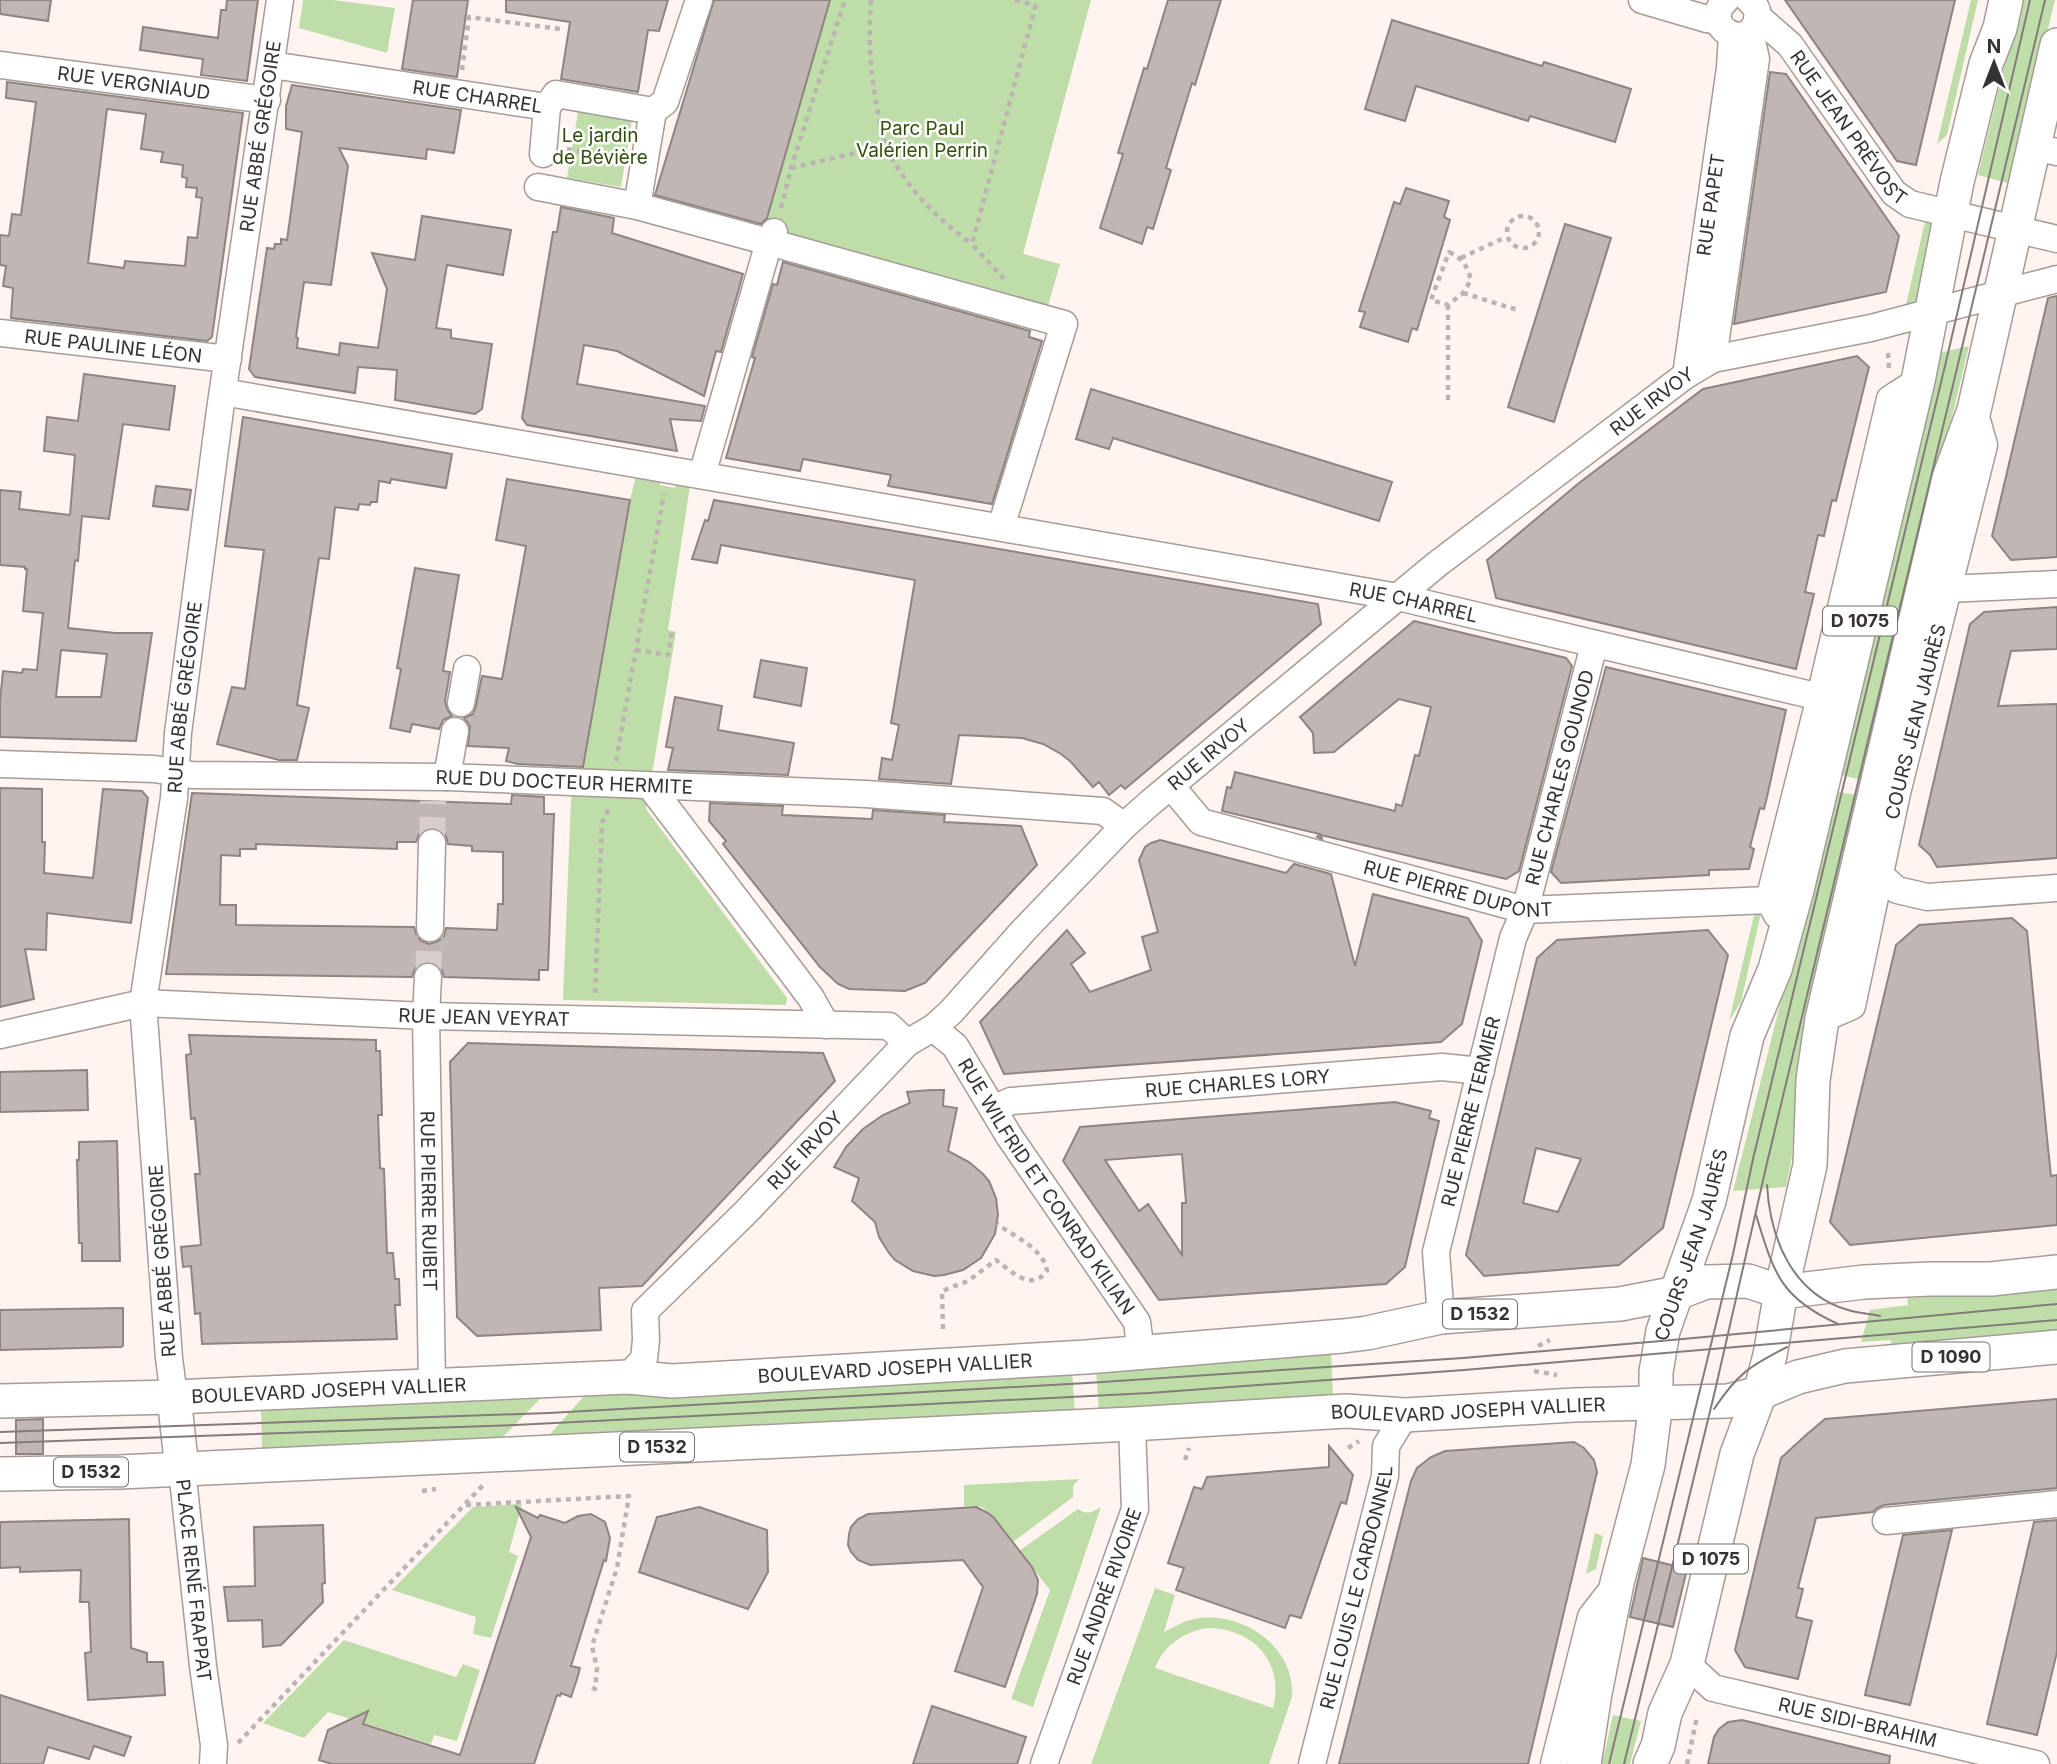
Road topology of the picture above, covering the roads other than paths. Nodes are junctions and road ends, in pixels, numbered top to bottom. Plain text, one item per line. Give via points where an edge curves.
1 (281, 0) edge
2 (699, 0) edge
3 (1642, 0) edge
4 (2006, 0) edge
5 (1743, 14) edge
6 (2055, 61) edge
7 (0, 65) edge
8 (272, 65) junction
9 (267, 100) junction
10 (547, 107) junction
11 (653, 111) junction
12 (553, 150) road end
13 (2045, 150) edge
14 (549, 189) dead end
15 (638, 205) junction
16 (1952, 213) junction
17 (2014, 230) junction
18 (771, 237) junction
19 (2057, 239) edge
20 (2057, 279) edge
21 (1999, 293) junction
22 (1932, 312) junction
23 (0, 332) edge
24 (228, 359) junction
25 (1713, 359) junction
26 (1686, 375) junction
27 (1917, 381) junction
28 (223, 392) junction
29 (1974, 410) junction
30 (702, 475) junction
31 (1001, 527) junction
32 (2057, 584) edge
33 (1948, 589) junction
34 (1398, 597) junction
35 (1594, 645) junction
36 (467, 669) dead end
37 (1820, 697) junction
38 (460, 703) dead end
39 (455, 731) dead end
40 (0, 764) edge
41 (176, 771) junction
42 (438, 785) junction
43 (650, 786) junction
44 (1171, 786) junction
45 (1124, 826) junction
46 (432, 844) tunnel mouth
47 (1880, 875) junction
48 (2057, 888) edge
49 (1769, 900) junction
50 (1525, 910) junction
51 (430, 928) tunnel mouth
52 (1786, 930) junction
53 (429, 977) tunnel mouth
54 (142, 1003) junction
55 (426, 1016) junction
56 (1822, 1019) junction
57 (826, 1025) junction
58 (933, 1028) junction
59 (0, 1035) edge
60 (907, 1043) junction
61 (1482, 1072) junction
62 (993, 1109) junction
63 (2057, 1272) edge
64 (1781, 1292) junction
65 (1678, 1293) junction
66 (1441, 1317) junction
67 (2057, 1347) edge
68 (1140, 1353) junction
69 (628, 1377) junction
70 (432, 1386) junction
71 (1760, 1393) junction
72 (174, 1397) junction
73 (0, 1401) edge
74 (1656, 1402) junction
75 (1405, 1415) junction
76 (1132, 1424) junction
77 (182, 1469) junction
78 (0, 1474) edge
79 (2057, 1504) edge
80 (1885, 1521) dead end
81 (1617, 1583) junction
82 (1686, 1664) junction
83 (1658, 1758) edge
84 (213, 1764) edge
85 (1044, 1764) edge
86 (1312, 1764) edge
87 (1554, 1764) edge
88 (1584, 1764) edge
89 (2036, 1764) edge

1 - 8 street, RUE ABBÉ GRÉGOIRE
2 - 11 street via 665,102
3 - 5 street via 1707,19
4 - 16 main road, COURS JEAN JAURÈS / D 1075 via 1986,64
5 - 16 street, RUE JEAN PRÉVOST via 1790,45 1894,193 1910,204
5 - 25 street, RUE PAPET via 1756,59
5 - 26 street, RUE PAPET via 1730,68
6 - 13 main road, COURS JEAN JAURÈS / D 1075
7 - 9 street, RUE VERGNIAUD
8 - 9 street, RUE ABBÉ GRÉGOIRE
8 - 10 street, RUE CHARREL
9 - 24 street, RUE ABBÉ GRÉGOIRE
10 - 11 street, RUE CHARREL via 556,94
10 - 12 street
11 - 15 street
13 - 17 main road, COURS JEAN JAURÈS / D 1075
14 - 15 street
15 - 18 street
16 - 17 street
16 - 22 main road, COURS JEAN JAURÈS / D 1075
17 - 19 street
17 - 21 main road, COURS JEAN JAURÈS / D 1075
18 - 30 street
18 - 31 street via 1065,324
20 - 21 street
21 - 22 street
21 - 29 main road, COURS JEAN JAURÈS / D 1075
22 - 25 street, RUE IRVOY
22 - 27 main road, COURS JEAN JAURÈS / D 1075
23 - 24 street, RUE PAULINE LÉON
24 - 28 street, RUE ABBÉ GRÉGOIRE
25 - 26 street, RUE IRVOY
26 - 34 street, RUE IRVOY
27 - 37 street via 1890,399
27 - 52 main road, COURS JEAN JAURÈS / D 1075
28 - 30 street, RUE CHARREL
28 - 41 street, RUE ABBÉ GRÉGOIRE
29 - 33 street, COURS JEAN JAURÈS via 1984,446
29 - 56 main road, COURS JEAN JAURÈS / D 1075 via 1946,492
30 - 31 street, RUE CHARREL
31 - 34 street, RUE CHARREL
32 - 33 street
33 - 47 street, COURS JEAN JAURÈS
34 - 35 street, RUE CHARREL
34 - 44 street, RUE IRVOY
35 - 37 street, RUE CHARREL
35 - 50 street, RUE CHARLES GOUNOD
36 - 38 street
37 - 49 street
39 - 42 street
40 - 41 street, RUE DU DOCTEUR HERMITE
41 - 42 street, RUE DU DOCTEUR HERMITE
41 - 54 street, RUE ABBÉ GRÉGOIRE
42 - 43 street, RUE DU DOCTEUR HERMITE via 612,794
43 - 45 street, RUE DU DOCTEUR HERMITE via 866,794 1103,811
43 - 57 street via 811,998
44 - 45 street, RUE IRVOY
44 - 50 street, RUE PIERRE DUPONT via 1201,822
45 - 58 street, RUE IRVOY
46 - 51 street
47 - 48 street via 1897,890 1927,897
47 - 56 street, COURS JEAN JAURÈS via 1852,1006
49 - 50 street, RUE PIERRE DUPONT
49 - 52 street
50 - 61 street, RUE PIERRE TERMIER via 1513,938
52 - 65 main road, COURS JEAN JAURÈS / D 1075 via 1747,1036 1709,1201
53 - 55 street, RUE PIERRE RUIBET
54 - 55 street, RUE JEAN VEYRAT
54 - 59 street, RUE JEAN VEYRAT
54 - 72 street, RUE ABBÉ GRÉGOIRE
55 - 57 street, RUE JEAN VEYRAT
55 - 70 street, RUE PIERRE RUIBET
56 - 64 main road, COURS JEAN JAURÈS / D 1075 via 1813,1080 1810,1165
57 - 60 street, RUE JEAN VEYRAT via 889,1026
58 - 60 street, RUE IRVOY
58 - 62 street, RUE WILFRID ET CONRAD KILIAN via 955,1046
60 - 69 street, RUE IRVOY via 645,1311 644,1359
61 - 62 street, RUE CHARLES LORY via 1442,1067 1011,1101
61 - 66 street, RUE PIERRE TERMIER via 1436,1252
62 - 68 street, RUE WILFRID ET CONRAD KILIAN via 1137,1322
63 - 64 main road via 1991,1279 1864,1282
64 - 65 main road, BOULEVARD JOSEPH VALLIER via 1748,1281 1706,1282
64 - 71 main road, COURS JEAN JAURÈS / D 1075
65 - 66 main road, BOULEVARD JOSEPH VALLIER / D 1532 via 1620,1304
65 - 74 main road, COURS JEAN JAURÈS / D 1075 via 1663,1331
66 - 68 main road, BOULEVARD JOSEPH VALLIER / D 1532 via 1355,1335
67 - 71 main road, D 1090 via 1845,1366 1798,1377
68 - 69 main road, BOULEVARD JOSEPH VALLIER / D 1532 via 672,1381
69 - 70 main road, BOULEVARD JOSEPH VALLIER / D 1532
70 - 72 main road, BOULEVARD JOSEPH VALLIER / D 1532
71 - 74 main road, BOULEVARD JOSEPH VALLIER via 1728,1401
71 - 82 main road, D 1075 via 1737,1454
72 - 73 main road, BOULEVARD JOSEPH VALLIER / D 1532
72 - 77 main road, PLACE RENÉ FRAPPAT
74 - 75 main road, BOULEVARD JOSEPH VALLIER / D 1532
74 - 81 main road, D 1075 via 1648,1465
75 - 76 main road, BOULEVARD JOSEPH VALLIER / D 1532 via 1346,1411
75 - 86 street, RUE LOUIS LE CARDONNEL via 1386,1446 1385,1476
76 - 77 main road, BOULEVARD JOSEPH VALLIER / D 1532
76 - 85 street, RUE ANDRÉ RIVOIRE via 1135,1509
77 - 78 main road, BOULEVARD JOSEPH VALLIER / D 1532
77 - 84 street, PLACE RENÉ FRAPPAT
79 - 80 street
81 - 87 street via 1591,1617
81 - 88 main road, D 1075
82 - 83 main road, D 1075 via 1665,1713
82 - 89 street, RUE SIDI-BRAHIM via 1713,1688

